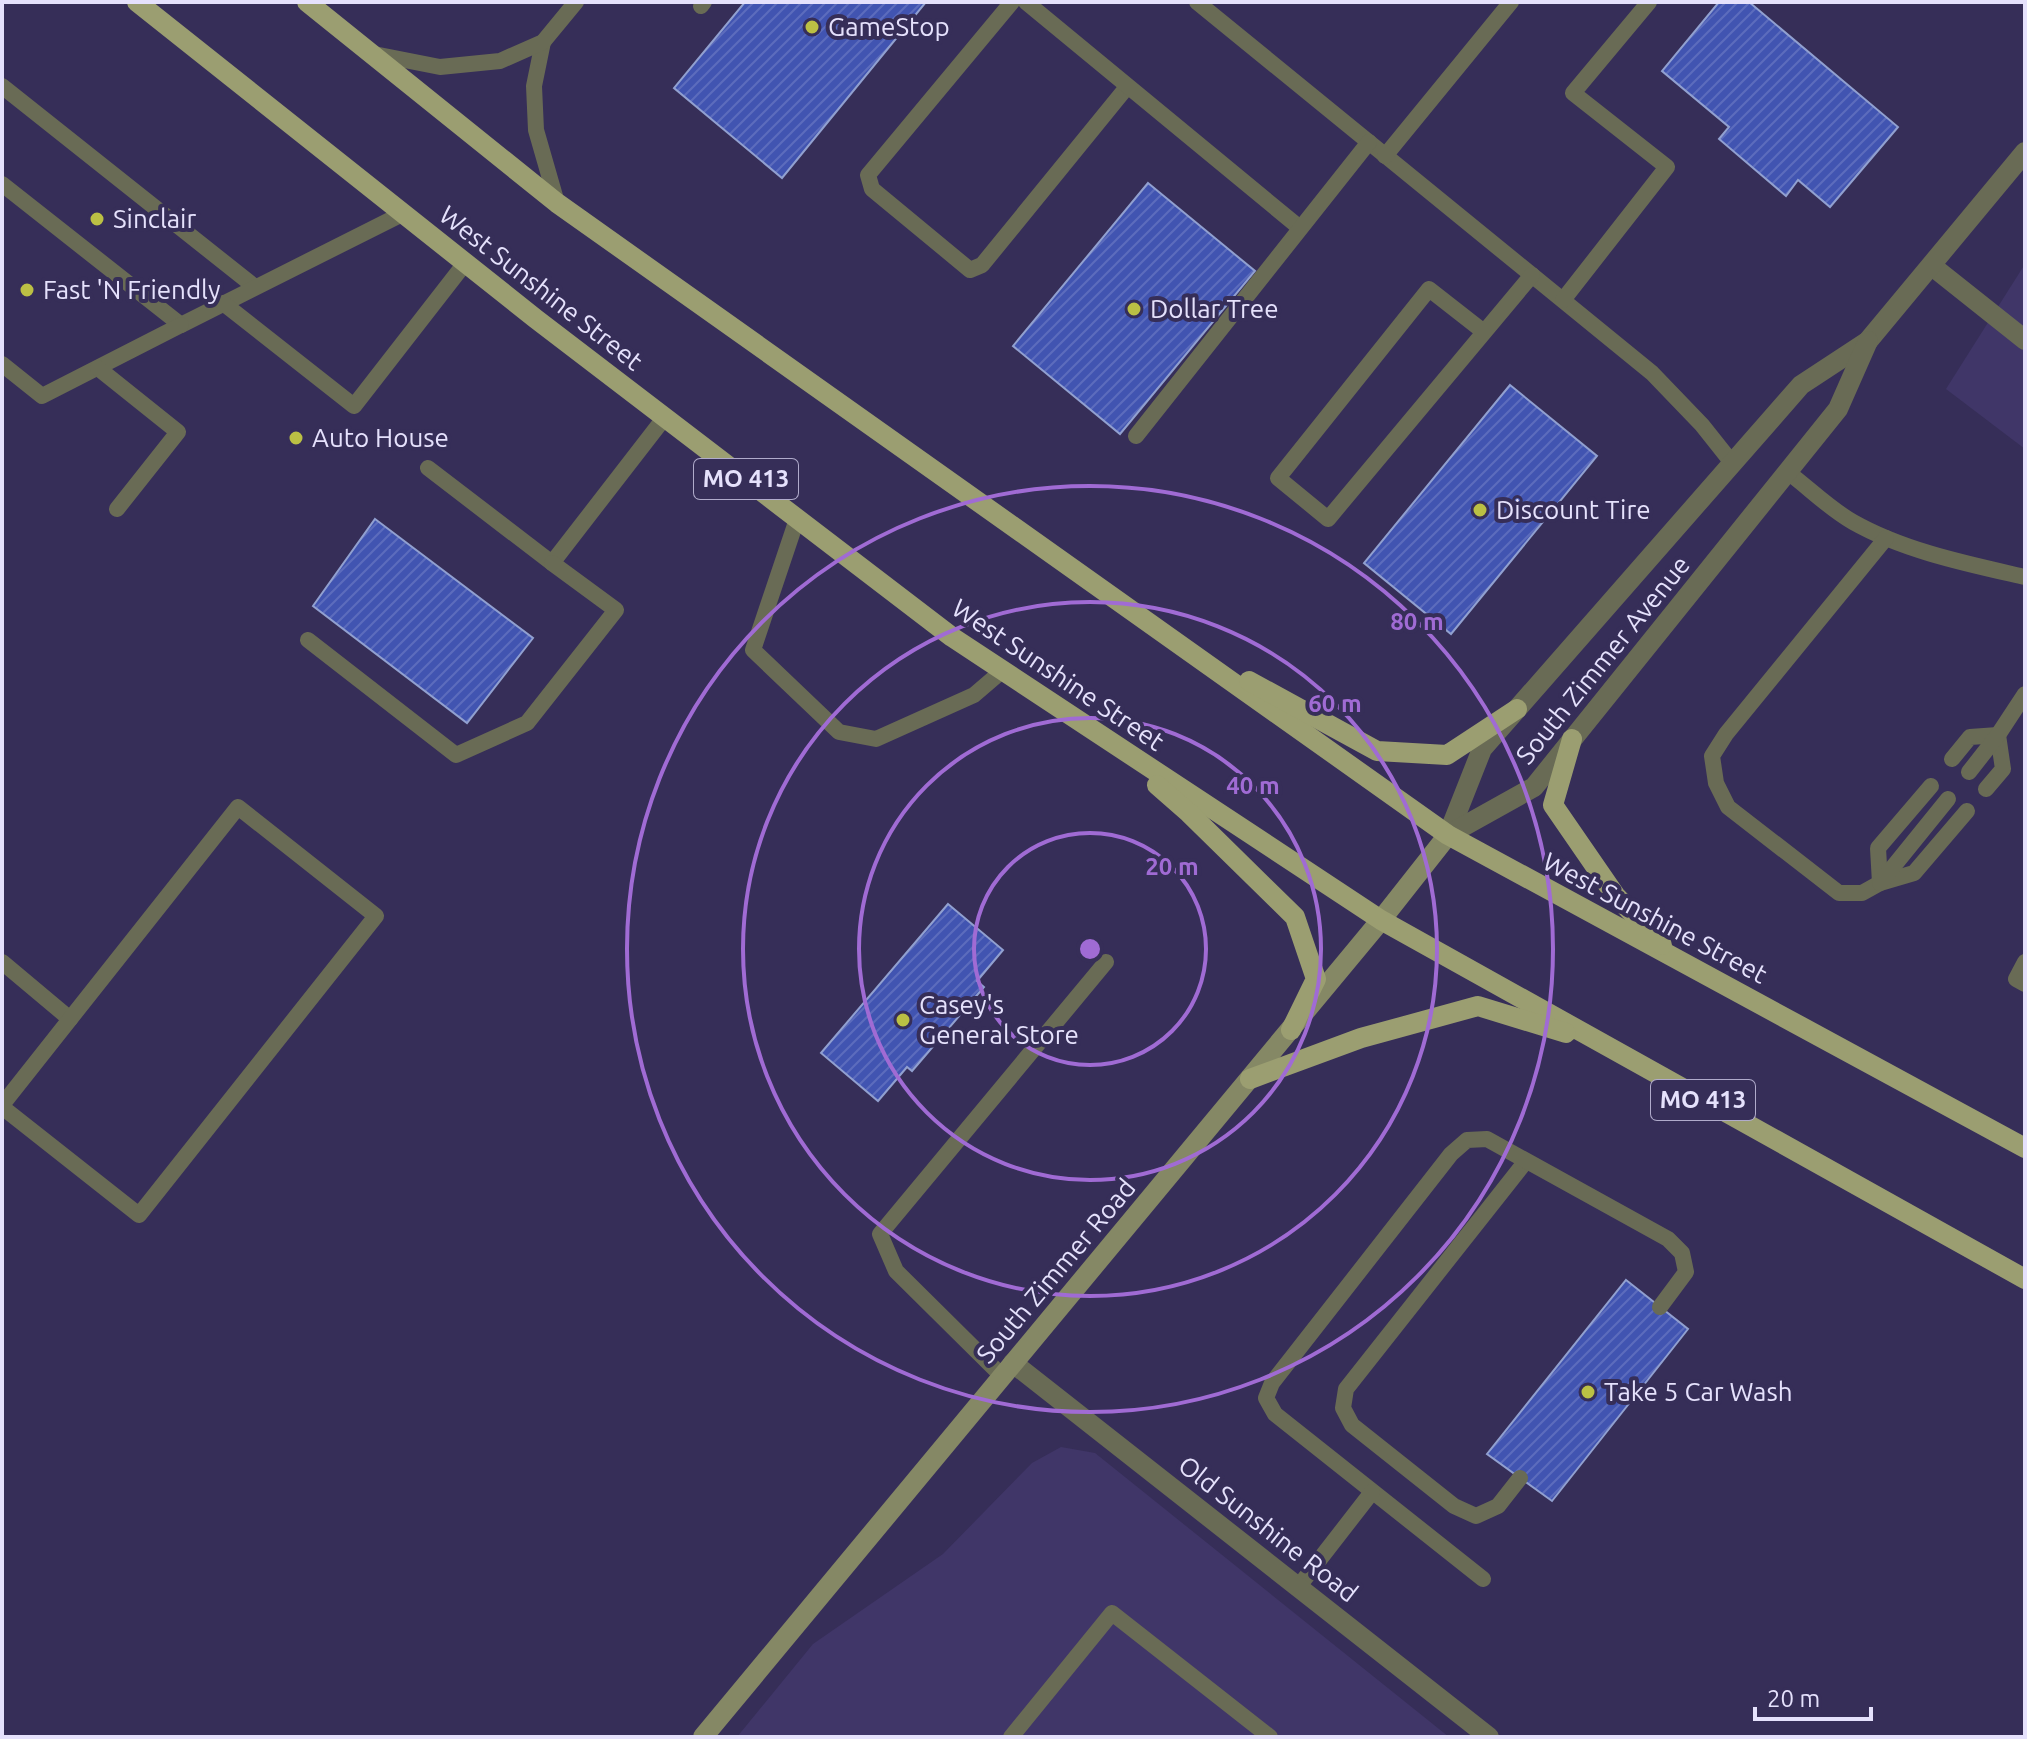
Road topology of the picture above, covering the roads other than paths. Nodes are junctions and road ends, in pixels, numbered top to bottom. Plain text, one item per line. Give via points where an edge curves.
1 (137, 2) edge
2 (307, 2) edge
3 (576, 2) edge
4 (1012, 2) edge
5 (1026, 2) edge
6 (1197, 2) edge
7 (1511, 2) edge
8 (1649, 2) edge
9 (543, 42) junction
10 (369, 53) junction
11 (2, 86) edge
12 (1127, 87) junction
13 (1369, 142) junction
14 (2025, 152) edge
15 (1385, 156) junction
16 (2, 184) edge
17 (557, 203) junction
18 (404, 213) junction
19 (1300, 228) junction
20 (466, 262) junction
21 (1932, 266) junction
22 (1532, 275) junction
23 (255, 287) junction
24 (1563, 300) junction
25 (223, 303) junction
26 (181, 325) junction
27 (1484, 332) junction
28 (2025, 340) edge
29 (1868, 341) junction
30 (2, 364) edge
31 (98, 368) junction
32 (665, 417) junction
33 (1136, 436) dead end
34 (1733, 464) junction
35 (428, 468) dead end
36 (1789, 473) junction
37 (117, 509) dead end
38 (797, 519) junction
39 (1886, 538) junction
40 (552, 563) junction
41 (2025, 577) edge
42 (1166, 636) junction
43 (308, 640) dead end
44 (1002, 671) junction
45 (2025, 694) edge
46 (1517, 709) junction
47 (1093, 730) junction
48 (1998, 735) junction
49 (1572, 739) junction
50 (1952, 759) dead end
51 (1969, 772) dead end
52 (1931, 786) dead end
53 (1986, 789) dead end
54 (1948, 799) dead end
55 (1967, 811) dead end
56 (1448, 835) junction
57 (1880, 883) junction
58 (1381, 920) junction
59 (1676, 959) junction
60 (2, 962) edge
61 (1106, 962) dead end
62 (2025, 962) edge
63 (2025, 984) edge
64 (70, 1019) junction
65 (1291, 1030) junction
66 (1605, 1045) junction
67 (1250, 1079) junction
68 (2, 1106) edge
69 (2025, 1148) edge
70 (1526, 1161) junction
71 (2025, 1279) edge
72 (1660, 1307) dead end
73 (1008, 1370) junction
74 (1520, 1478) dead end
75 (1372, 1492) junction
76 (1483, 1579) dead end
77 (1299, 1586) junction
78 (1486, 1736) edge
79 (703, 1737) edge
80 (1011, 1737) edge
81 (1270, 1737) edge

1 - 18 main road, West Sunshine Street / MO 413
2 - 10 main road, West Sunshine Street
3 - 9 lane
4 - 12 lane via 868,175 872,189 970,270 982,265
5 - 12 lane
6 - 13 lane
7 - 15 lane
8 - 24 lane via 1573,93 1667,167
9 - 10 lane via 500,61 440,67
9 - 17 lane via 534,86 536,130
10 - 17 main road, West Sunshine Street
11 - 23 lane
12 - 19 lane
13 - 15 lane
13 - 19 lane
14 - 21 street, South Zimmer Avenue
15 - 22 lane
16 - 26 lane
17 - 42 main road, West Sunshine Street
18 - 20 main road, West Sunshine Street / MO 413
18 - 23 lane
19 - 33 lane
20 - 25 lane via 354,406
20 - 32 main road, West Sunshine Street / MO 413
21 - 28 street
21 - 29 street, South Zimmer Avenue
22 - 24 lane
22 - 27 lane
23 - 25 lane
24 - 34 lane via 1652,373
25 - 26 lane
26 - 31 lane
27 - 27 lane via 1328,519 1278,478 1429,289
29 - 34 street, South Zimmer Avenue via 1801,385
29 - 36 street, South Zimmer Avenue via 1838,409
30 - 31 lane via 42,396
31 - 37 lane via 178,432
32 - 38 main road, West Sunshine Street / MO 413
32 - 40 lane
34 - 46 street, South Zimmer Avenue
35 - 40 lane
36 - 39 lane via 1850,520
36 - 49 street, South Zimmer Avenue
38 - 44 main road, West Sunshine Street / MO 413
38 - 44 lane via 753,650 839,732 876,739 974,695
39 - 41 lane
39 - 57 lane via 1712,756 1716,783 1728,807 1839,893 1862,893
40 - 43 lane via 616,610 527,723 456,755
42 - 46 main road via 1377,751 1447,755
42 - 56 main road, West Sunshine Street
44 - 47 main road, West Sunshine Street / MO 413
45 - 48 lane
46 - 56 street, South Zimmer Avenue via 1482,749
47 - 58 main road, West Sunshine Street / MO 413
47 - 65 main road via 1189,813 1295,917 1316,979
48 - 50 lane via 1970,737
48 - 51 lane
48 - 53 lane via 2003,769
49 - 56 street, South Zimmer Avenue via 1534,787
49 - 59 main road via 1553,805 1615,895
52 - 57 lane via 1878,848
54 - 57 lane
55 - 57 lane via 1914,873
56 - 58 street, South Zimmer Road
56 - 59 main road, West Sunshine Street
58 - 65 street, South Zimmer Road
58 - 66 main road, West Sunshine Street / MO 413
59 - 69 main road, West Sunshine Street
60 - 64 lane
61 - 73 lane via 880,1234 896,1271
62 - 63 lane via 2016,979
64 - 68 lane
64 - 68 lane via 238,807 376,916 139,1215
65 - 67 street, South Zimmer Road
66 - 67 main road via 1478,1006 1361,1038
66 - 71 main road, West Sunshine Street / MO 413
67 - 73 street, South Zimmer Road
70 - 72 lane via 1668,1239 1682,1253 1686,1272
70 - 74 lane via 1346,1389 1343,1408 1352,1425 1454,1506 1476,1516 1498,1506
70 - 75 lane via 1487,1139 1467,1140 1272,1383 1266,1398 1275,1414
73 - 77 street, Old Sunshine Road
73 - 79 street, South Zimmer Road
75 - 76 lane
75 - 77 lane
77 - 78 street, Old Sunshine Road
80 - 81 lane via 1112,1613

